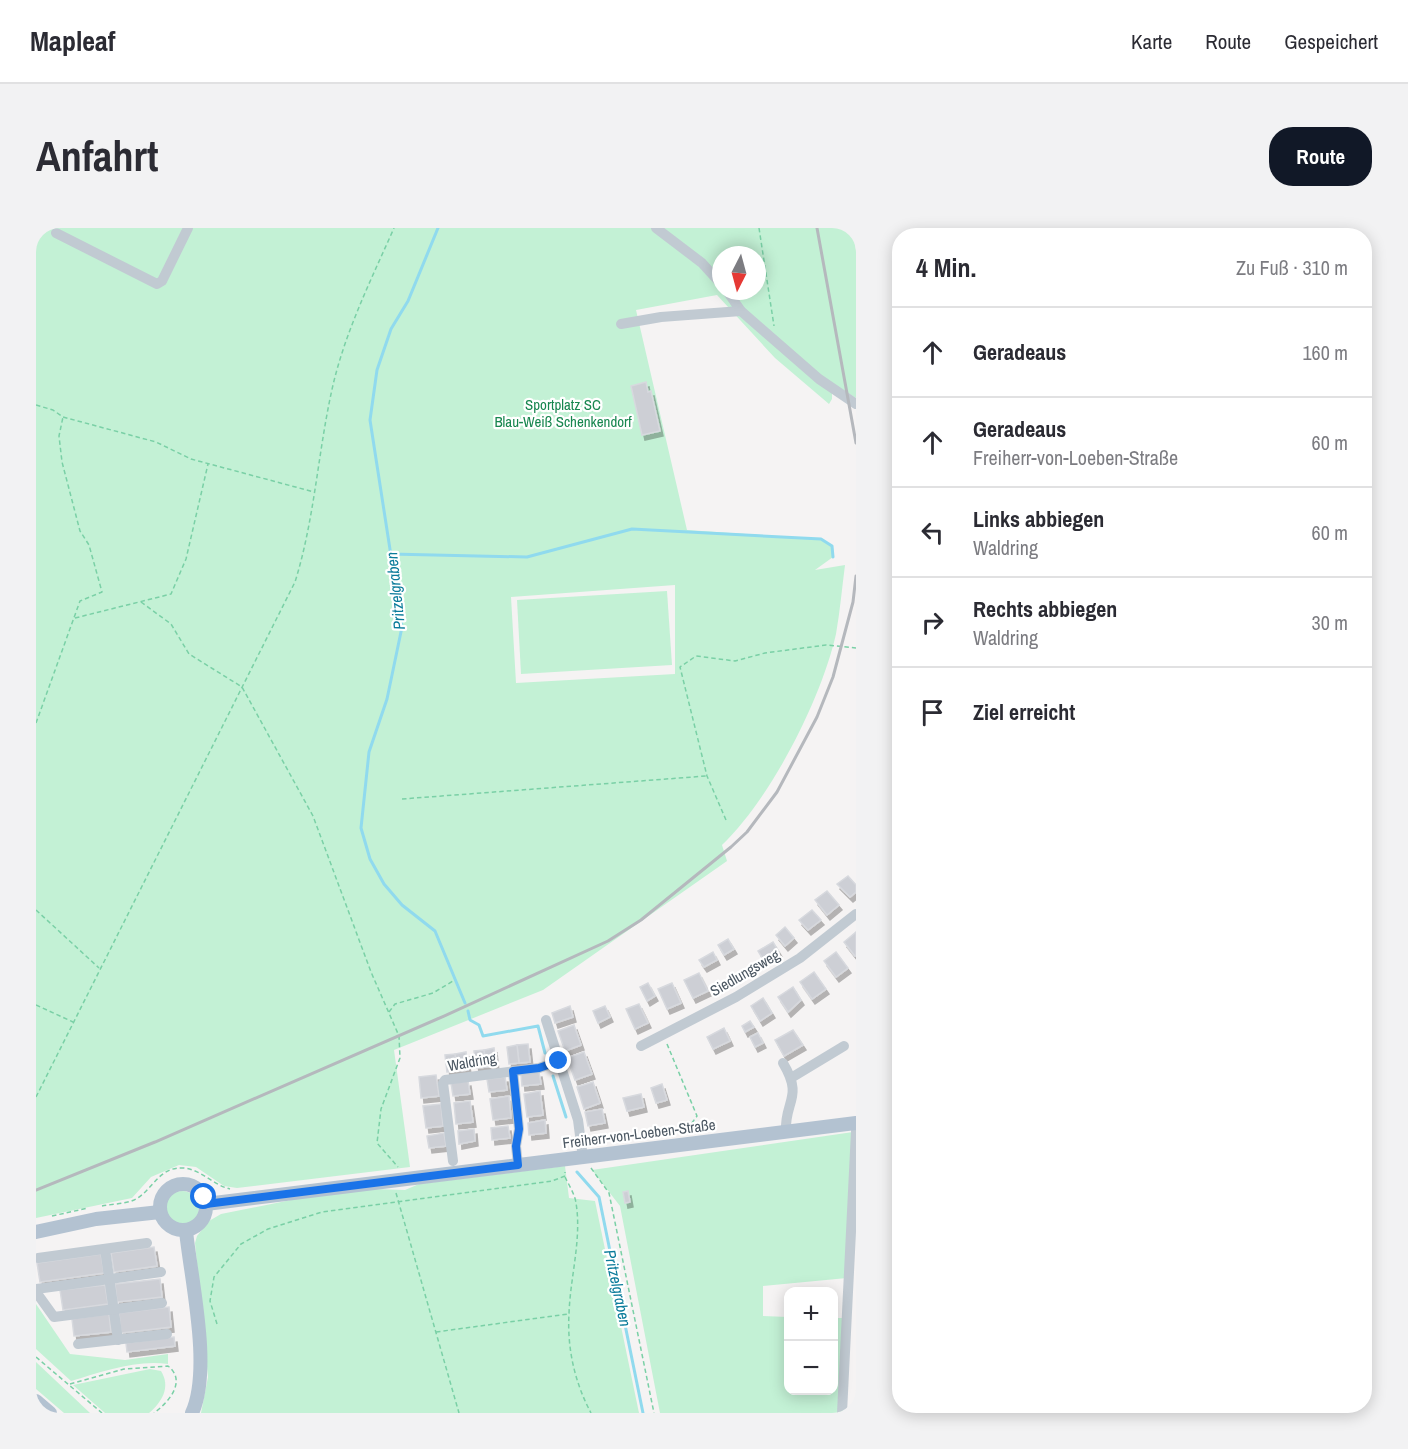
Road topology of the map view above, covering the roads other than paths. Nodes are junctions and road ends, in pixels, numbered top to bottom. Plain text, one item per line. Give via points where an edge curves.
1 (188, 228) edge
2 (656, 228) edge
3 (56, 233) dead end
4 (712, 274) edge
5 (733, 300) edge
6 (741, 311) junction
7 (621, 324) dead end
8 (856, 404) edge
9 (856, 914) edge
10 (546, 1020) dead end
11 (641, 1046) dead end
12 (844, 1046) dead end
13 (559, 1061) junction
14 (783, 1064) dead end
15 (513, 1071) junction
16 (791, 1078) junction
17 (856, 1123) edge
18 (856, 1131) edge
19 (786, 1132) junction
20 (584, 1158) junction
21 (453, 1161) dead end
22 (518, 1165) junction
23 (206, 1204) junction
24 (160, 1212) junction
25 (186, 1231) junction
26 (36, 1232) edge
27 (147, 1243) dead end
28 (105, 1248) junction
29 (38, 1258) dead end
30 (161, 1272) dead end
31 (110, 1279) junction
32 (36, 1290) edge
33 (162, 1304) dead end
34 (114, 1310) junction
35 (167, 1334) dead end
36 (118, 1340) junction
37 (78, 1344) dead end
38 (36, 1401) edge
39 (50, 1413) edge
40 (192, 1413) edge
41 (842, 1413) edge

1 - 3 street via 157,284
2 - 4 street
5 - 6 street
6 - 7 street
6 - 8 street via 819,380
9 - 11 street, Siedlungsweg via 800,958
10 - 13 street
12 - 16 street
13 - 15 street, Waldring
13 - 20 street via 579,1120
14 - 16 street
15 - 21 street, Waldring via 443,1083
15 - 22 street, Waldring
16 - 19 street via 794,1096 785,1121
17 - 19 main road, Freiherr-von-Loeben-Straße
18 - 41 street
19 - 20 main road, Freiherr-von-Loeben-Straße
20 - 22 main road, Freiherr-von-Loeben-Straße
22 - 23 main road, Freiherr-von-Loeben-Straße via 427,1177 398,1175
23 - 24 main road via 194,1186 179,1184 162,1197
23 - 25 main road via 204,1218
24 - 25 main road via 172,1228
24 - 26 main road via 96,1219
25 - 40 main road via 201,1369 199,1394
27 - 28 street
28 - 29 street
28 - 31 street
30 - 31 street
31 - 32 street
31 - 34 street
32 - 34 street via 54,1317
33 - 34 street
34 - 36 street
35 - 36 street
36 - 37 street
38 - 39 main road

